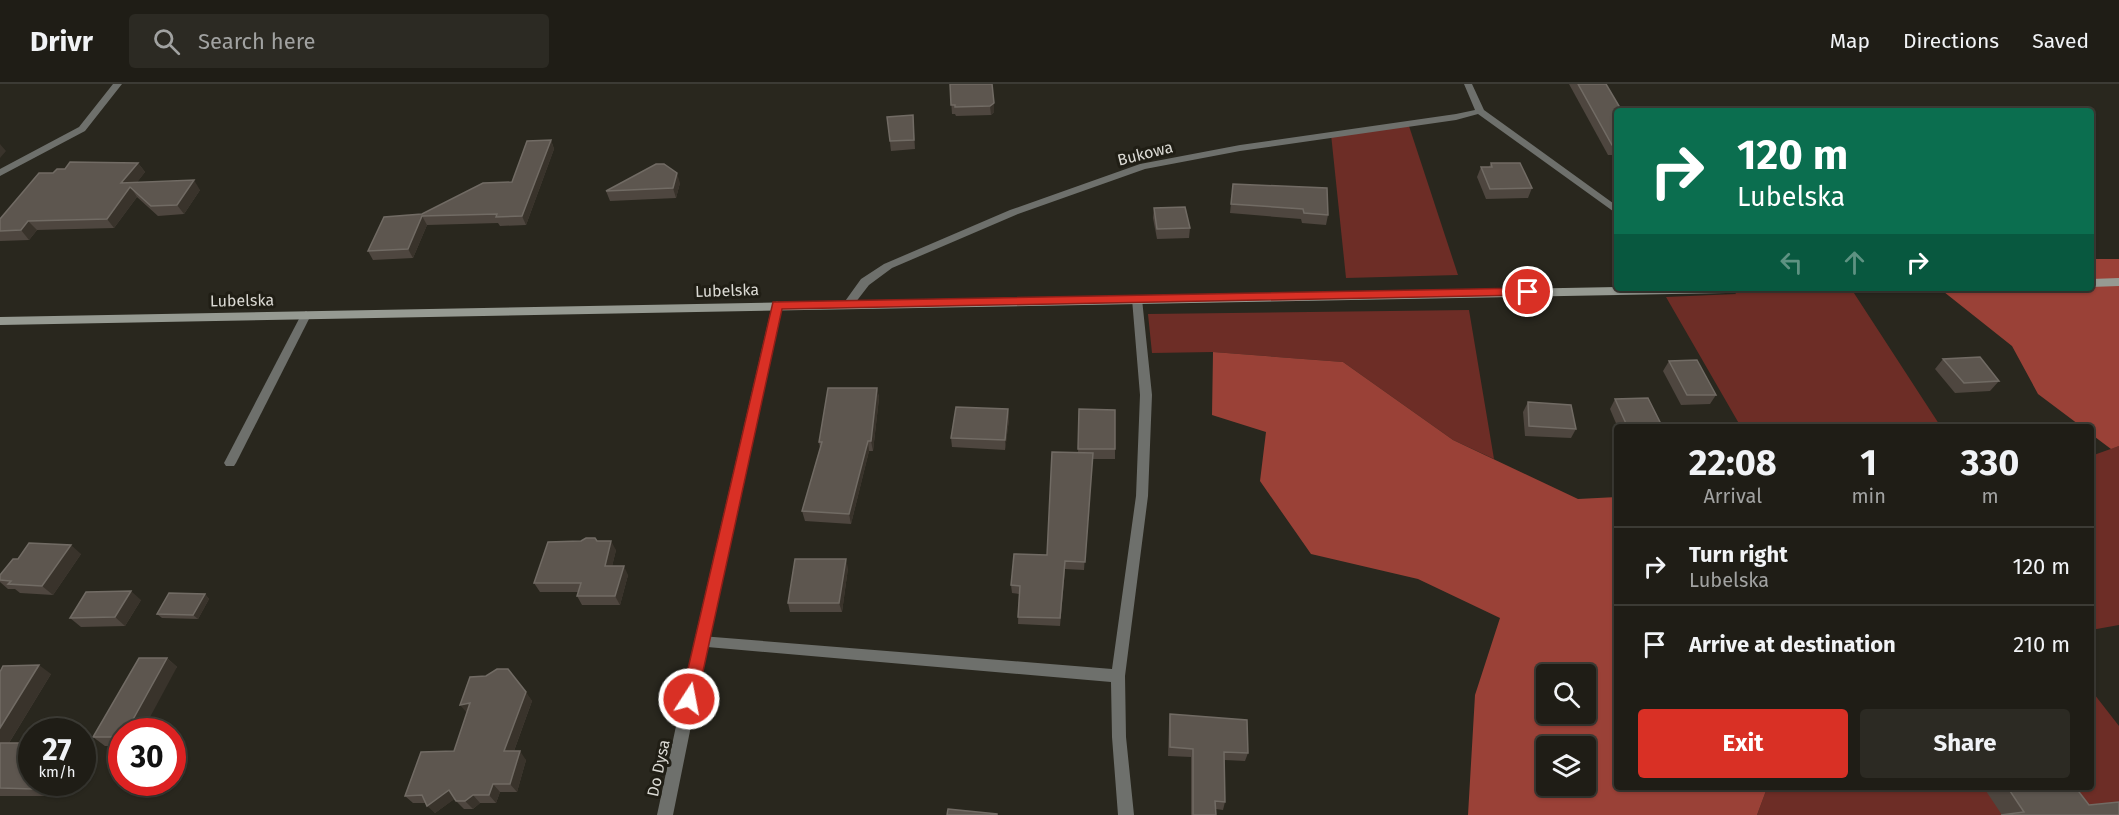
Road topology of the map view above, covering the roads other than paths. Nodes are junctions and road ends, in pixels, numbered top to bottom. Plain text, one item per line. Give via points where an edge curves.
1 (118, 84) edge
2 (1468, 84) edge
3 (1480, 111) junction
4 (0, 173) edge
5 (1614, 209) edge
6 (2119, 282) edge
7 (2094, 283) edge
8 (1614, 291) edge
9 (1137, 299) junction
10 (848, 304) junction
11 (777, 305) junction
12 (306, 315) junction
13 (0, 321) edge
14 (230, 463) dead end
15 (700, 642) junction
16 (1118, 676) junction
17 (664, 815) edge
18 (1126, 815) edge

1 - 4 street via 82,129
2 - 3 street
3 - 5 street
3 - 10 street, Bukowa via 1143,166 1014,212 888,266 865,282
6 - 7 street
8 - 9 street, Lubelska
9 - 10 street, Lubelska
9 - 16 street via 1146,394 1144,476
10 - 11 street, Lubelska
11 - 12 street, Lubelska
11 - 15 street, Do Dysa
12 - 13 street, Lubelska
12 - 14 street
15 - 16 street
15 - 17 street, Do Dysa
16 - 18 street

